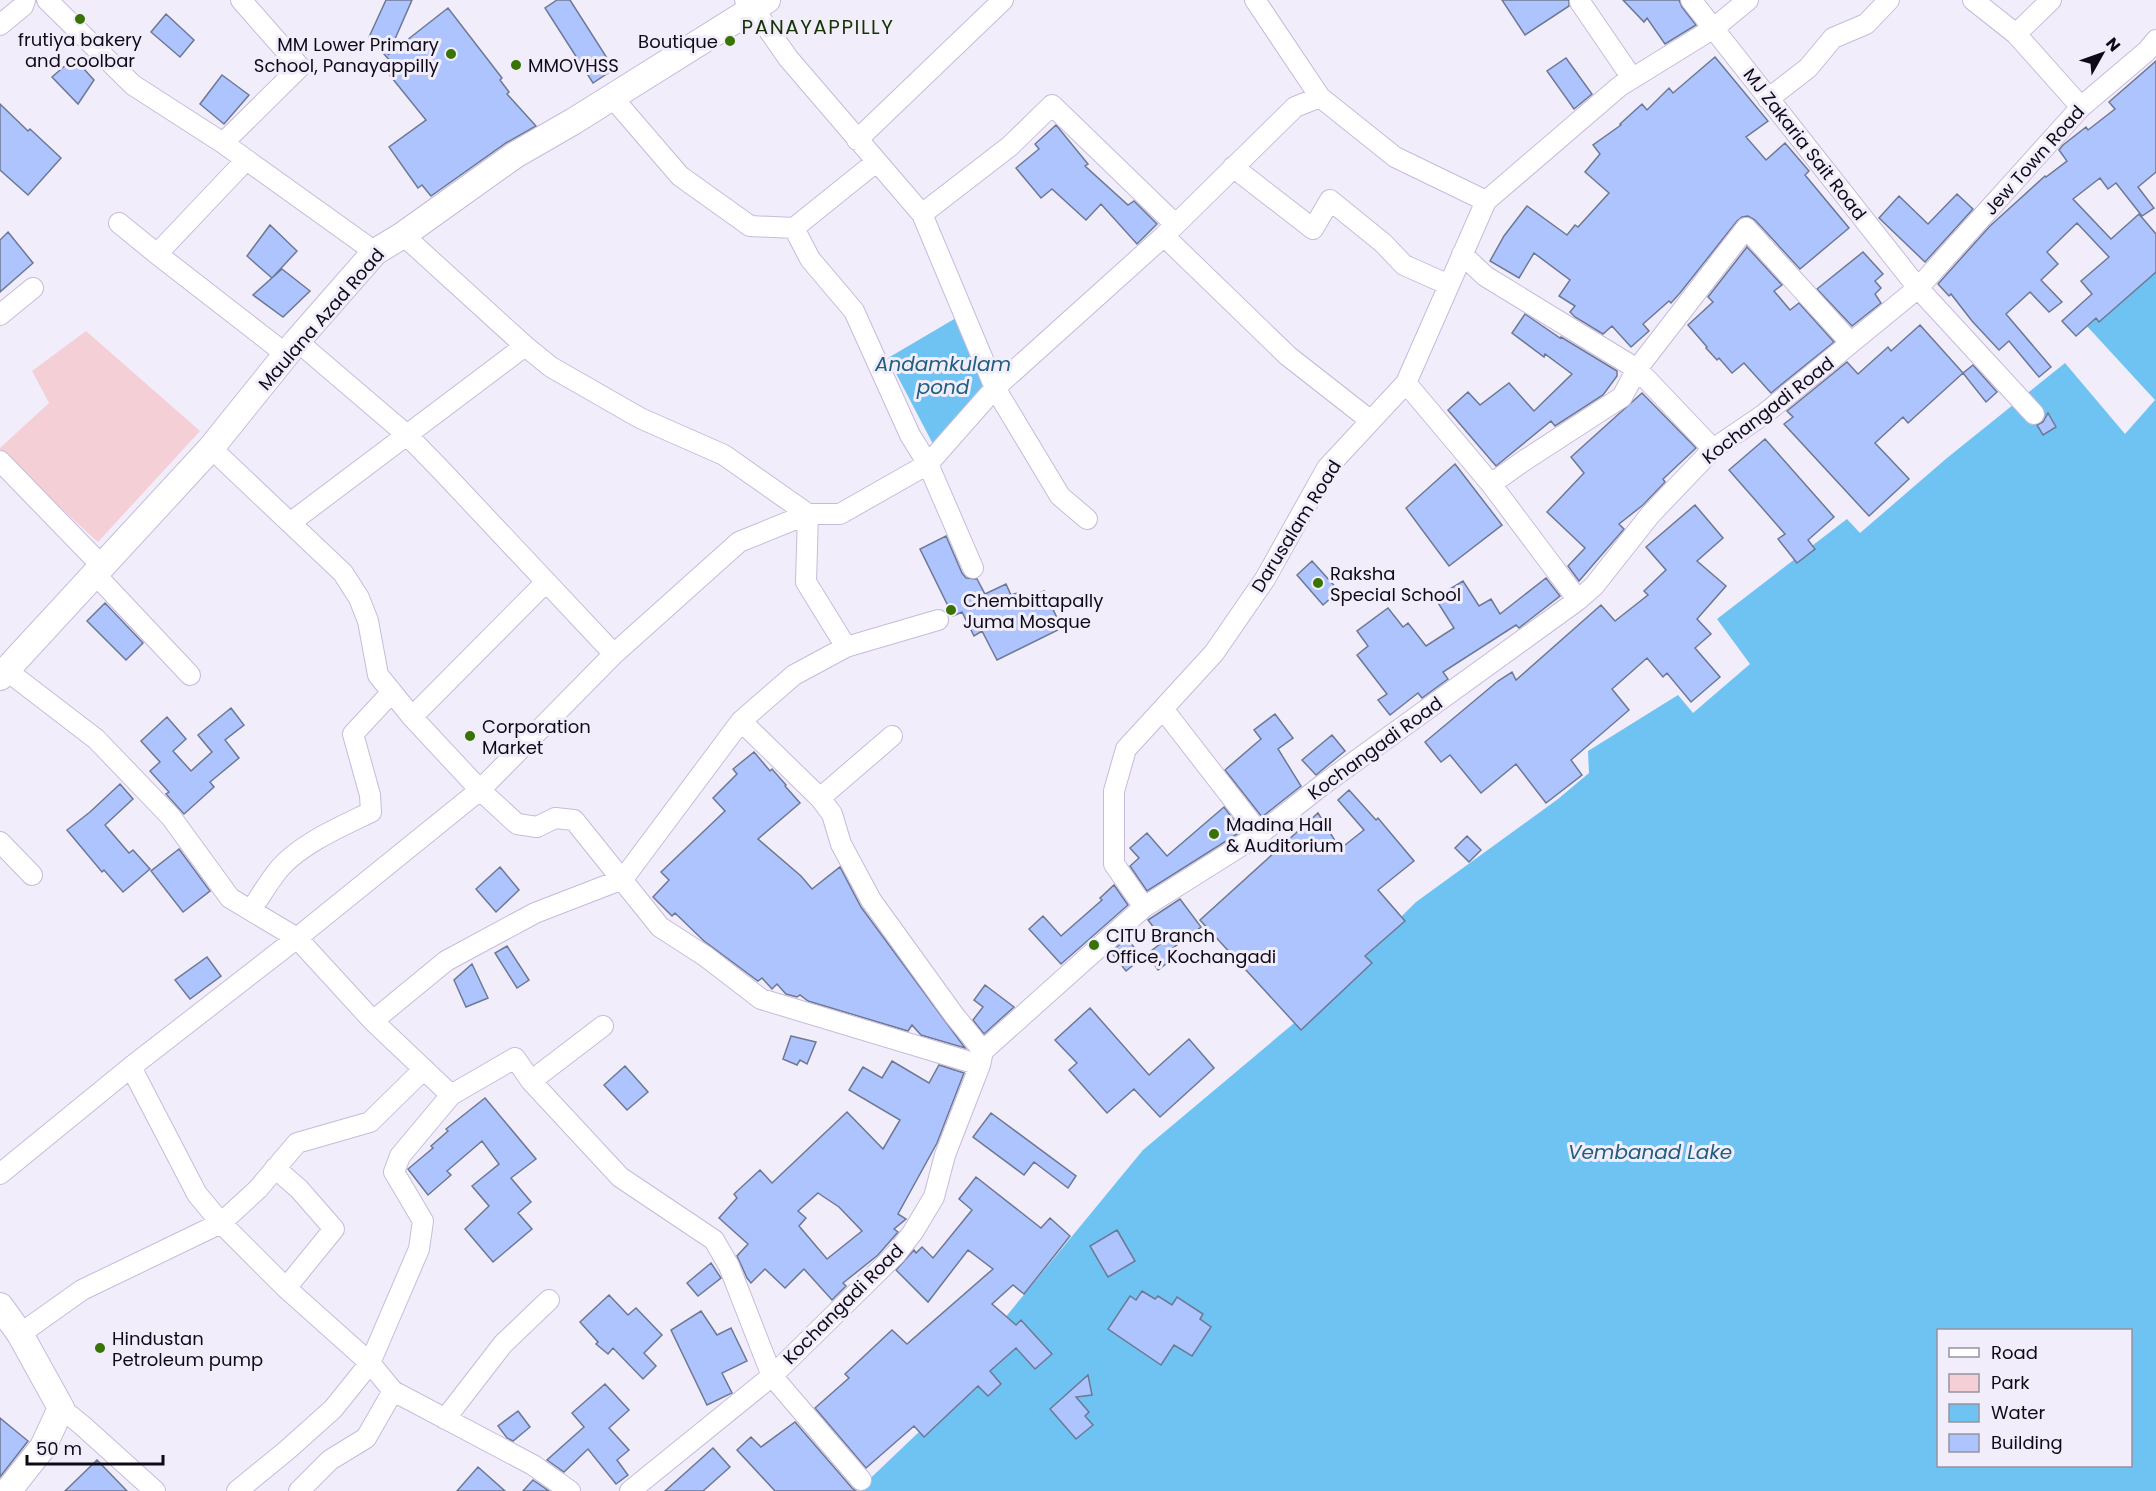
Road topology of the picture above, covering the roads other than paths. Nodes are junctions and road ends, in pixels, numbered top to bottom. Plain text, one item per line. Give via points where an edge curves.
1 (25, 0) edge
2 (47, 0) edge
3 (1003, 0) edge
4 (1255, 0) edge
5 (1691, 0) edge
6 (1748, 0) edge
7 (1889, 0) edge
8 (1973, 0) edge
9 (2051, 0) edge
10 (248, 2) edge
11 (1580, 2) dead end
12 (755, 3) edge
13 (0, 25) edge
14 (1714, 28) junction
15 (2016, 34) junction
16 (2156, 40) edge
17 (1632, 78) junction
18 (612, 97) junction
19 (1320, 97) junction
20 (1768, 99) junction
21 (2081, 107) junction
22 (857, 140) junction
23 (222, 143) junction
24 (246, 159) junction
25 (876, 162) junction
26 (1233, 167) junction
27 (1486, 201) junction
28 (922, 214) junction
29 (119, 223) dead end
30 (794, 228) junction
31 (1169, 230) junction
32 (403, 235) junction
33 (375, 252) junction
34 (157, 254) junction
35 (1462, 254) junction
36 (1449, 285) junction
37 (33, 288) dead end
38 (1918, 288) junction
39 (0, 315) edge
40 (1851, 344) junction
41 (525, 346) junction
42 (292, 348) junction
43 (1636, 369) junction
44 (1406, 382) junction
45 (995, 388) junction
46 (2034, 414) dead end
47 (1371, 421) junction
48 (407, 435) junction
49 (211, 447) junction
50 (1713, 449) junction
51 (928, 464) junction
52 (2, 466) edge
53 (1491, 484) junction
54 (808, 514) junction
55 (1087, 519) dead end
56 (290, 523) junction
57 (973, 568) dead end
58 (99, 570) junction
59 (546, 582) junction
60 (1578, 600) junction
61 (938, 620) dead end
62 (846, 647) junction
63 (614, 654) junction
64 (3, 673) edge
65 (190, 675) dead end
66 (392, 692) junction
67 (1163, 709) junction
68 (412, 717) junction
69 (741, 721) junction
70 (892, 736) dead end
71 (480, 790) junction
72 (820, 798) junction
73 (1260, 834) junction
74 (0, 842) edge
75 (32, 875) dead end
76 (623, 879) junction
77 (1144, 907) junction
78 (251, 910) junction
79 (297, 938) junction
80 (374, 1021) junction
81 (603, 1026) dead end
82 (981, 1058) junction
83 (131, 1067) junction
84 (424, 1069) junction
85 (531, 1081) junction
86 (451, 1095) junction
87 (275, 1168) junction
88 (0, 1174) edge
89 (221, 1223) junction
90 (286, 1288) junction
91 (549, 1300) dead end
92 (0, 1306) edge
93 (20, 1334) junction
94 (370, 1363) junction
95 (771, 1376) junction
96 (393, 1391) junction
97 (61, 1408) junction
98 (445, 1419) junction
99 (861, 1480) dead end
100 (148, 1489) edge
101 (8, 1491) edge
102 (237, 1491) edge
103 (299, 1491) edge
104 (570, 1491) edge
105 (630, 1491) edge

1 - 13 street
2 - 23 street via 133,85
3 - 22 street
4 - 19 street
5 - 14 street, MJ Zakaria Sait Road
6 - 14 street, Darusalam Road
7 - 20 street via 1866,24 1833,38 1808,68
8 - 15 street
9 - 15 street
10 - 23 street via 300,67
11 - 17 street
12 - 18 main road, Maulana Azad Road
12 - 22 street via 788,58
14 - 17 street, Darusalam Road
14 - 20 street, MJ Zakaria Sait Road
15 - 21 street
16 - 21 street, Jew Town Road
17 - 27 street, Darusalam Road
18 - 30 street via 680,176 750,226
18 - 32 main road, Maulana Azad Road via 515,155
19 - 26 street via 1295,107
19 - 27 street via 1395,157
20 - 38 street, MJ Zakaria Sait Road
21 - 38 street, Jew Town Road
22 - 25 street
23 - 24 street
24 - 33 street
24 - 34 street
25 - 28 street
25 - 30 street
26 - 31 street
26 - 36 street via 1313,229 1330,200 1404,265
27 - 35 street, Darusalam Road
28 - 31 street via 1010,146 1052,105
28 - 45 street
29 - 34 street
30 - 51 street via 810,259 854,311 910,435
31 - 45 street
31 - 47 street via 1288,356
32 - 33 main road, Maulana Azad Road
32 - 41 street
33 - 42 main road, Maulana Azad Road
34 - 42 street
35 - 36 street, Darusalam Road
35 - 43 street via 1485,276
36 - 44 street, Darusalam Road
37 - 39 street
38 - 40 street, Kochangadi Road
38 - 46 street, MJ Zakaria Sait Road
40 - 43 street via 1746,228
40 - 50 street, Kochangadi Road via 1763,416
41 - 48 street
41 - 54 street via 551,367 640,418 724,455
42 - 48 street
42 - 49 main road, Maulana Azad Road
43 - 50 street
43 - 53 street via 1622,397
44 - 47 street, Darusalam Road
44 - 53 street
45 - 51 street
45 - 55 street via 1060,496
47 - 67 street, Darusalam Road via 1327,468 1264,579 1214,654
48 - 56 street
48 - 59 street
49 - 56 street
49 - 58 main road, Maulana Azad Road
50 - 60 street, Kochangadi Road
51 - 54 street via 840,514
51 - 57 street
52 - 58 street
53 - 60 street
54 - 62 street via 806,582
54 - 63 street via 739,543
56 - 66 street via 343,573 359,598 368,621 378,675
58 - 64 main road, Maulana Azad Road
58 - 65 street
59 - 63 street
59 - 68 street
60 - 73 street, Kochangadi Road
61 - 62 street
62 - 69 street via 794,675
63 - 71 street
64 - 78 street via 96,739 171,817 230,898
66 - 68 street
66 - 78 street via 353,734 371,812 306,846 281,867
67 - 73 street
67 - 77 street, Darusalam Road via 1126,749 1114,791 1114,864
68 - 71 street
69 - 72 street
69 - 76 street
70 - 72 street
71 - 76 street via 518,824 537,827 555,818 574,820
71 - 79 street
72 - 82 street via 832,813 841,844 870,900
73 - 77 street, Kochangadi Road
74 - 75 street
76 - 80 street via 535,913 446,961
76 - 82 street via 660,927 761,999
77 - 82 street, Kochangadi Road
78 - 79 street
79 - 80 street
79 - 83 street
80 - 84 street
81 - 85 street
82 - 95 street, Kochangadi Road via 945,1155 934,1197 913,1232 896,1254
83 - 88 street
83 - 89 street via 197,1194
84 - 86 street
84 - 87 street via 370,1122 297,1143
85 - 86 street via 515,1058
85 - 95 street via 620,1178 714,1240 729,1266
86 - 94 street via 400,1156 394,1172 423,1221 419,1249
87 - 89 street
87 - 90 street via 334,1229
89 - 90 street
89 - 93 street via 82,1290
90 - 94 street
91 - 98 street via 503,1344
92 - 93 main road
93 - 97 main road
94 - 96 street
94 - 102 street via 333,1409
95 - 99 street
95 - 105 street, Kochangadi Road
96 - 98 street
96 - 103 street via 366,1438 330,1460
97 - 100 street
97 - 101 main road via 44,1447
98 - 104 street via 533,1465

